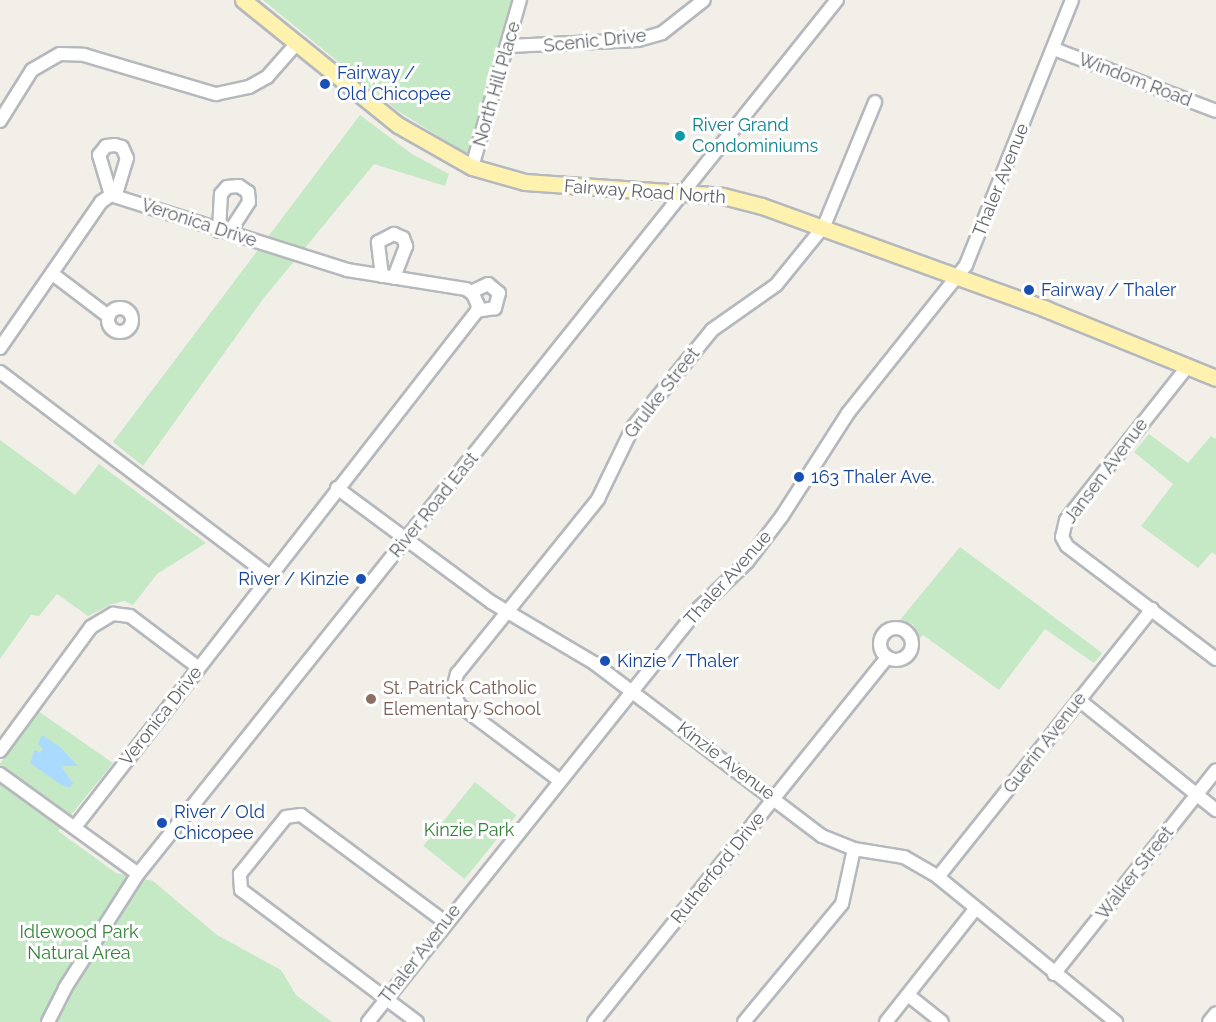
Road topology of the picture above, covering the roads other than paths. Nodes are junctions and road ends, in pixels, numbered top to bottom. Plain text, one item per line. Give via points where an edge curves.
1 (243, 0) edge
2 (520, 0) edge
3 (705, 0) edge
4 (837, 0) edge
5 (1072, 0) edge
6 (297, 43) junction
7 (509, 46) junction
8 (1054, 49) junction
9 (875, 102) dead end
10 (1216, 111) edge
11 (0, 121) edge
12 (472, 167) junction
13 (683, 195) junction
14 (824, 226) junction
15 (54, 275) junction
16 (957, 276) junction
17 (471, 292) junction
18 (477, 311) junction
19 (108, 316) dead end
20 (0, 348) edge
21 (1188, 366) junction
22 (0, 372) edge
23 (1216, 378) edge
24 (337, 488) junction
25 (406, 539) junction
26 (268, 575) junction
27 (1152, 609) junction
28 (508, 612) junction
29 (887, 657) dead end
30 (1216, 659) edge
31 (199, 668) junction
32 (632, 691) junction
33 (1079, 700) junction
34 (0, 751) edge
35 (1216, 770) edge
36 (0, 774) edge
37 (559, 780) junction
38 (1196, 795) junction
39 (774, 798) junction
40 (1216, 810) edge
41 (75, 827) junction
42 (854, 849) junction
43 (138, 874) junction
44 (938, 877) junction
45 (976, 908) junction
46 (444, 922) junction
47 (1054, 974) junction
48 (908, 995) junction
49 (385, 998) junction
50 (1216, 1013) edge
51 (48, 1022) edge
52 (368, 1022) edge
53 (417, 1022) edge
54 (594, 1022) edge
55 (744, 1022) edge
56 (886, 1022) edge
57 (942, 1022) edge
58 (1116, 1022) edge
59 (1209, 1022) edge

1 - 6 main road, Fairway Road North
2 - 7 street, North Hill Place
3 - 7 street, Scenic Drive via 662,33 638,40
4 - 13 street, River Road East
5 - 8 street, Thaler Avenue
6 - 11 street via 267,77 249,87 216,94 84,55 60,54 32,70
6 - 12 main road, Fairway Road North via 398,125
7 - 12 street, North Hill Place
8 - 10 street, Windom Road
8 - 16 street, Thaler Avenue via 970,259
9 - 14 street, Grulke Street
12 - 13 main road, Fairway Road North via 525,182
13 - 14 main road, Fairway Road North via 723,196
13 - 25 street, River Road East
14 - 16 main road, Fairway Road North
14 - 28 street, Grulke Street via 776,285 731,314 704,339 633,427 598,499
15 - 17 street, Veronica Drive via 101,202 113,195 347,270
15 - 19 street
15 - 20 street, Veronica Drive
16 - 21 main road, Fairway Road North
16 - 32 street, Thaler Avenue via 848,413 782,516 747,562 699,609
17 - 18 street
17 - 18 street, Veronica Drive via 488,284 499,293 495,308
18 - 24 street, Veronica Drive
21 - 23 main road, Fairway Road North
21 - 27 street, Jansen Avenue via 1066,520 1062,537 1067,546
22 - 26 street
24 - 25 street, Kinzie Avenue
24 - 26 street, Veronica Drive
25 - 28 street, Kinzie Avenue
25 - 43 street, River Road East
26 - 31 street, Veronica Drive
27 - 30 street, Jansen Avenue
27 - 33 street, Guerin Avenue
28 - 32 street, Kinzie Avenue via 573,649
28 - 37 street, Grulke Street via 457,674 455,698 464,711
29 - 39 street, Rutherford Drive
31 - 34 street via 130,616 113,614 91,627
31 - 41 street, Veronica Drive
32 - 37 street, Thaler Avenue
32 - 39 street, Kinzie Avenue
33 - 38 street
33 - 44 street, Guerin Avenue
35 - 38 street, Walker Street
36 - 41 street
37 - 46 street, Thaler Avenue
38 - 40 street
38 - 47 street, Walker Street
39 - 42 street, Kinzie Avenue via 822,836
39 - 54 street, Rutherford Drive
41 - 43 street
42 - 44 street, Kinzie Avenue via 904,857
42 - 55 street via 842,904
43 - 51 street, River Road East via 65,988
44 - 45 street, Kinzie Avenue
45 - 47 street, Kinzie Avenue
45 - 48 street
46 - 49 street, Thaler Avenue
46 - 49 street via 301,815 286,817 240,874 241,890
47 - 58 street, Kinzie Avenue
48 - 56 street
48 - 57 street
49 - 52 street, Thaler Avenue
49 - 53 street
50 - 59 street

